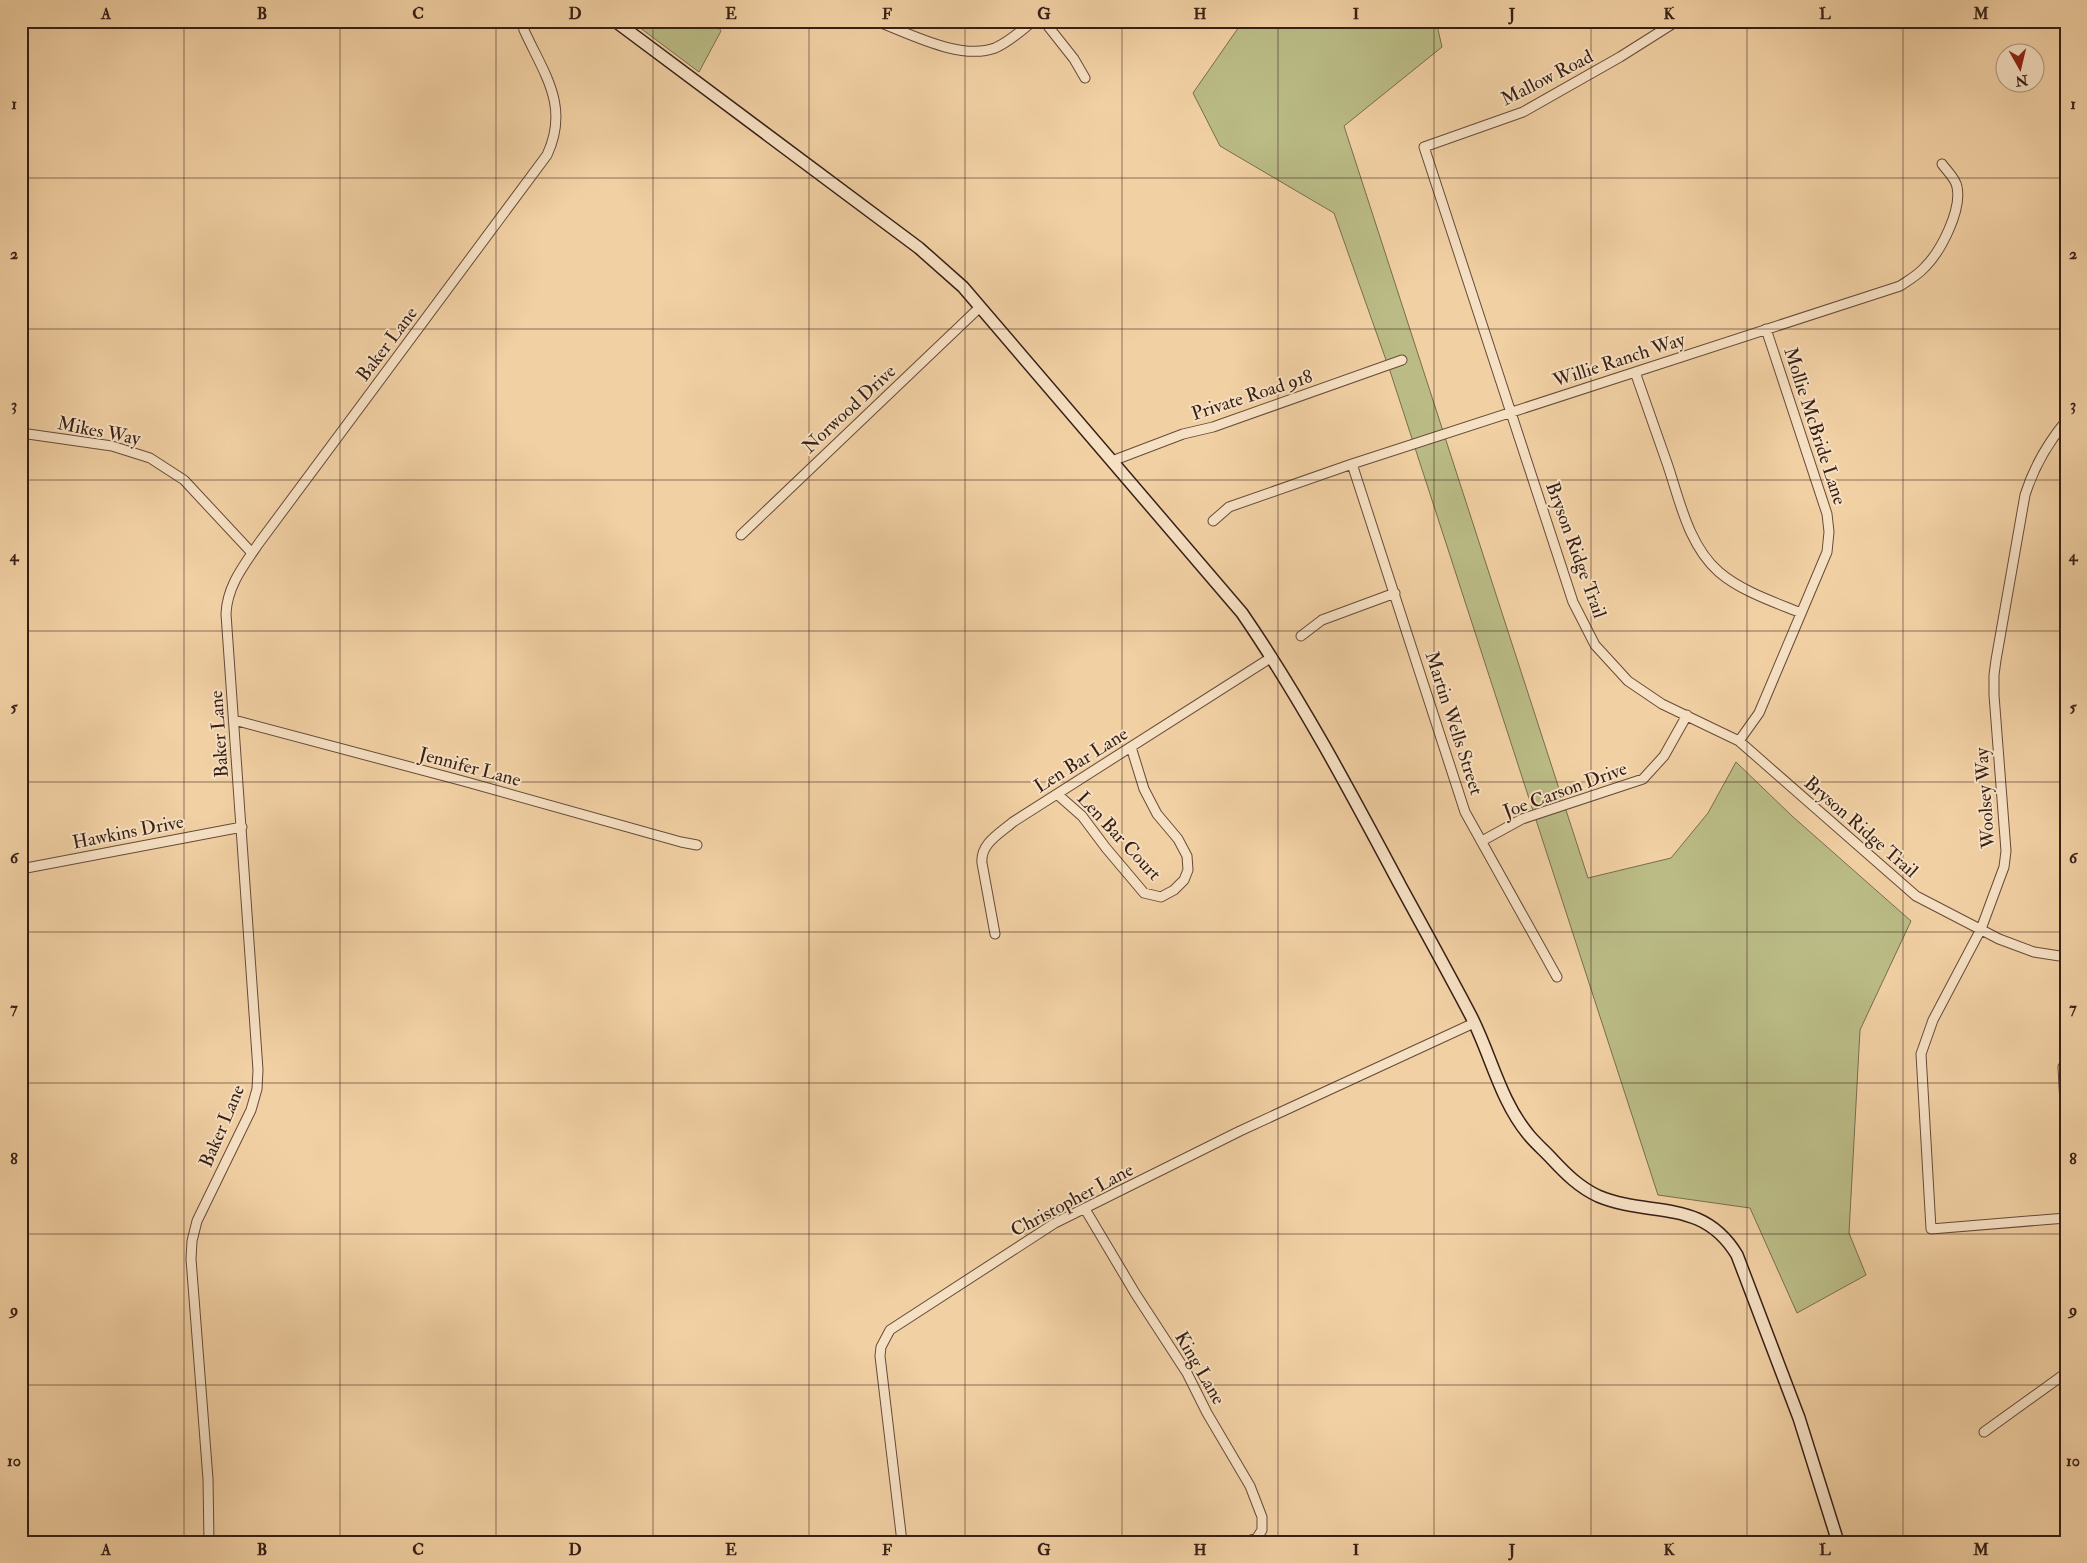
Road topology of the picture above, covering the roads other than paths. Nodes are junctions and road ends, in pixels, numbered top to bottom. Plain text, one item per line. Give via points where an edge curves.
1 (522, 21) edge
2 (615, 21) edge
3 (876, 21) edge
4 (1033, 21) edge
5 (1044, 21) edge
6 (1676, 21) edge
7 (1085, 78) dead end
8 (1424, 147) joint
9 (1942, 164) dead end
10 (980, 307) junction
11 (1766, 329) junction
12 (1402, 360) dead end
13 (1635, 372) junction
14 (1511, 412) junction
15 (2066, 421) edge
16 (21, 433) edge
17 (1112, 461) junction
18 (1352, 464) junction
19 (1213, 521) dead end
20 (741, 535) dead end
21 (252, 553) junction
22 (1395, 593) junction
23 (1801, 613) junction
24 (1301, 636) dead end
25 (1272, 657) junction
26 (1687, 715) junction
27 (234, 720) junction
28 (1739, 741) junction
29 (1131, 747) junction
30 (1057, 794) junction
31 (242, 826) junction
32 (1482, 841) junction
33 (697, 845) dead end
34 (21, 870) edge
35 (1981, 929) junction
36 (995, 934) dead end
37 (2066, 957) edge
38 (1557, 977) dead end
39 (1474, 1023) junction
40 (2064, 1067) edge
41 (2066, 1123) edge
42 (1085, 1209) junction
43 (2066, 1218) edge
44 (2066, 1373) edge
45 (1984, 1432) dead end
46 (208, 1542) edge
47 (902, 1542) edge
48 (1245, 1542) edge
49 (1838, 1542) edge

1 - 21 street, Baker Lane via 556,101 556,129 547,155
2 - 10 street via 919,248
3 - 4 street via 942,45 969,51 994,48 1016,36
5 - 7 street
6 - 8 street, Mallow Road via 1620,58 1523,112
8 - 14 street, Bryson Ridge Trail
9 - 11 street, Willie Ranch Way via 1957,185 1958,202 1946,235 1925,268 1900,286
10 - 17 street
10 - 20 street, Norwood Drive
11 - 13 street, Willie Ranch Way
11 - 23 street, Mollie McBride Lane via 1827,514 1826,552
12 - 17 street, Private Road 918
13 - 14 street, Willie Ranch Way
13 - 23 street via 1700,552 1733,581
14 - 18 street, Willie Ranch Way
14 - 26 street, Bryson Ridge Trail via 1573,602 1595,645 1628,681 1662,704
15 - 35 street, Woolsey Way via 2048,443 2033,470 1996,660 1994,695 2006,851 2004,867
16 - 21 street, Mikes Way via 112,446 150,458 184,480
17 - 25 street via 1242,613
18 - 19 street, Willie Ranch Way via 1228,507
18 - 22 street, Martin Wells Street
21 - 27 street, Baker Lane via 233,582 226,607
22 - 24 street via 1322,620
22 - 32 street, Martin Wells Street via 1465,812
23 - 28 street, Mollie McBride Lane via 1760,713
25 - 29 street, Len Bar Lane
25 - 39 street via 1372,832
26 - 28 street, Bryson Ridge Trail
26 - 32 street, Joe Carson Drive via 1664,756 1643,779 1522,819
27 - 31 street, Baker Lane
27 - 33 street, Jennifer Lane
28 - 35 street, Bryson Ridge Trail via 1916,896
29 - 30 street, Len Bar Lane
29 - 30 street, Len Bar Court via 1144,789 1157,814 1178,839 1187,856 1188,870 1174,890 1161,897 1144,893 1082,816
30 - 36 street, Len Bar Lane via 1013,822 985,846 981,856
31 - 34 street, Hawkins Drive
31 - 46 street, Baker Lane via 257,1089 241,1133 197,1222 191,1259 208,1479
32 - 38 street, Martin Wells Street
35 - 37 street, Bryson Ridge Trail via 2034,952
35 - 43 street, Woolsey Way via 1933,1020 1922,1054 1931,1229
39 - 42 street, Christopher Lane via 1240,1131
39 - 49 street via 1501,1089 1518,1120 1568,1176 1586,1190 1607,1199 1701,1220 1730,1243 1799,1418
40 - 41 street
42 - 47 street, Christopher Lane via 1055,1223 893,1328 884,1338 880,1356
42 - 48 street, King Lane via 1134,1293 1190,1378 1207,1414 1250,1486 1263,1525 1257,1538
44 - 45 street

